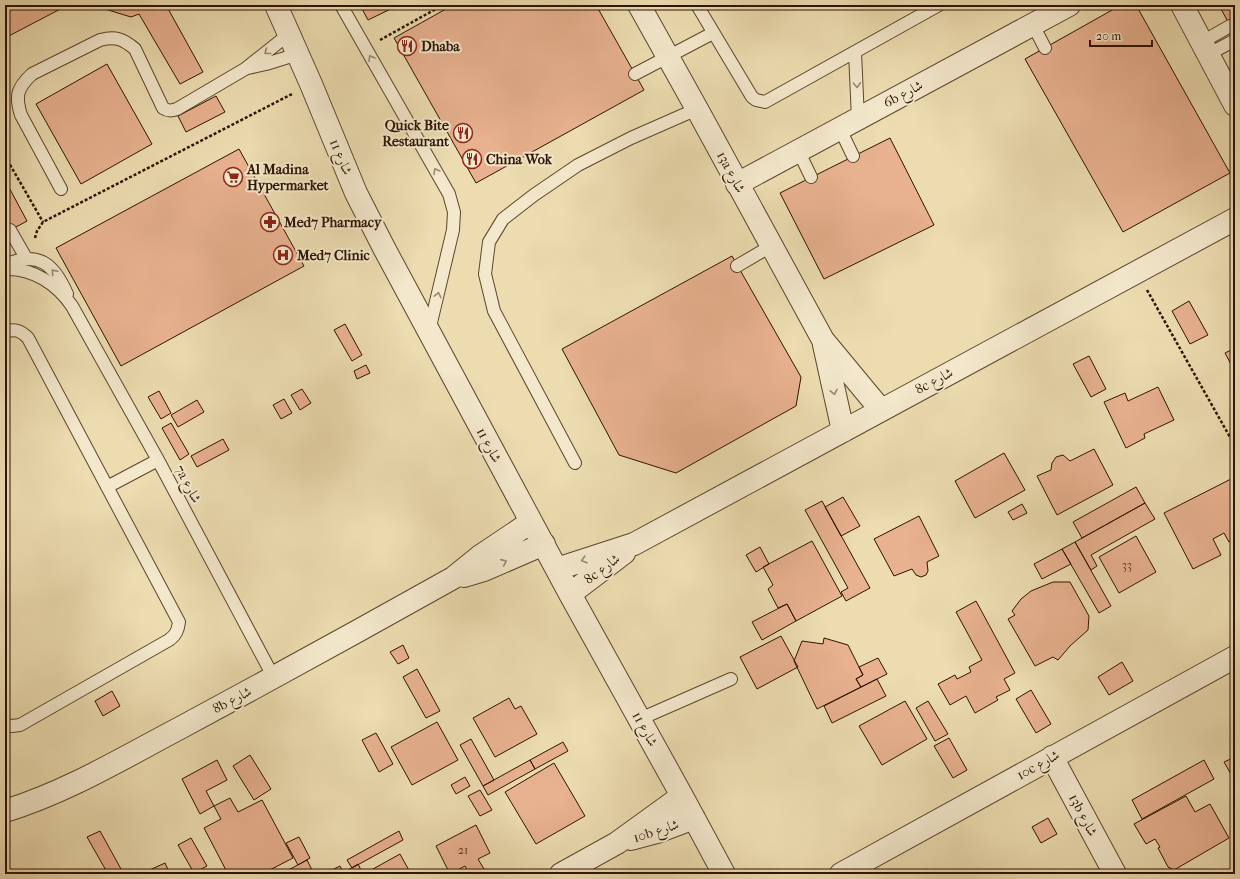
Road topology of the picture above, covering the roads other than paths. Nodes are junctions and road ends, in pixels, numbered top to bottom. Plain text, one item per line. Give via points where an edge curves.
1 (276, 5) edge
2 (342, 5) edge
3 (639, 5) edge
4 (697, 5) edge
5 (939, 5) edge
6 (1182, 5) edge
7 (1065, 6) edge
8 (1033, 25) junction
9 (1230, 26) dead end
10 (714, 33) junction
11 (289, 34) junction
12 (1235, 40) edge
13 (1044, 48) dead end
14 (1205, 48) junction
15 (855, 52) junction
16 (298, 54) junction
17 (667, 57) junction
18 (244, 69) junction
19 (635, 74) dead end
20 (1235, 105) edge
21 (697, 109) junction
22 (849, 124) junction
23 (798, 150) junction
24 (853, 156) dead end
25 (811, 177) dead end
26 (737, 184) junction
27 (61, 189) dead end
28 (1235, 219) edge
29 (10, 230) dead end
30 (771, 246) junction
31 (31, 258) junction
32 (5, 265) edge
33 (737, 266) dead end
34 (5, 270) edge
35 (72, 306) junction
36 (5, 332) edge
37 (429, 333) junction
38 (823, 340) junction
39 (882, 410) junction
40 (843, 431) junction
41 (158, 460) junction
42 (575, 463) dead end
43 (107, 487) junction
44 (531, 522) junction
45 (544, 544) junction
46 (634, 544) junction
47 (557, 569) junction
48 (453, 578) junction
49 (570, 594) junction
50 (1235, 657) edge
51 (274, 678) junction
52 (731, 679) dead end
53 (640, 719) junction
54 (5, 725) edge
55 (1052, 757) junction
56 (682, 796) junction
57 (5, 812) edge
58 (694, 818) junction
59 (617, 843) junction
60 (561, 874) edge
61 (724, 874) edge
62 (841, 874) edge
63 (1115, 874) edge

1 - 11 street, شارع 11
37 -> 2 lane via 453,230 452,203
3 - 17 street, 13a شارع
4 - 10 lane
5 - 15 lane
6 - 14 street
7 - 8 street, 6b شارع
8 - 13 lane
8 - 22 street, 6b شارع
9 - 14 lane
10 - 15 lane via 752,96 760,102 765,102
10 - 17 lane
11 - 16 street, شارع 11
11 -> 18 lane
12 - 14 lane
14 - 20 street
15 -> 22 lane
16 - 18 lane
16 - 37 street, شارع 11 via 356,193
17 - 19 lane
17 - 21 street, 13a شارع
18 - 27 lane via 177,109 168,111 161,105 135,49 118,38 100,40 32,74 18,92 17,104
21 - 26 street, 13a شارع
21 - 42 lane via 578,165 534,194 504,219 489,242 485,274 494,311
22 - 23 street, 6b شارع
22 - 24 lane
23 - 25 lane
23 - 26 street, 6b شارع
26 - 30 street, 13a شارع
28 - 39 street, 8c شارع
29 - 31 lane
30 - 33 lane
30 - 38 street, 13a شارع
31 - 32 lane
35 -> 31 lane, 7a شارع via 55,272 47,265
34 - 35 lane, 7a شارع via 20,270 45,279 56,287
35 - 41 lane, 7a شارع
36 - 43 lane via 17,330 28,338
37 - 44 street, شارع 11
38 - 39 street, 13a شارع
38 -> 40 street, 13a شارع
39 - 40 street, 8c شارع
40 - 46 street, 8c شارع
41 - 43 lane
41 - 51 lane, 7a شارع
43 - 54 lane via 176,615 179,622 175,636 20,726
44 - 45 street, شارع 11
44 - 48 street, 8b شارع
45 - 47 street, شارع 11
48 -> 45 street, 8b شارع via 484,570
46 -> 47 street, 8c شارع
46 - 49 street, 8c شارع
47 - 49 street, شارع 11
48 - 51 street, 8b شارع
49 - 53 street, شارع 11
50 - 55 street, 10c شارع
51 - 57 street, 8b شارع via 75,784
52 - 53 lane
53 - 56 street, شارع 11
55 - 62 street, 10c شارع
55 - 63 street, 13b شارع
56 - 58 street, شارع 11
56 - 59 street, 10b شارع
58 - 59 street, 10b شارع
58 - 61 street, شارع 11
59 - 60 street, 10b شارع

